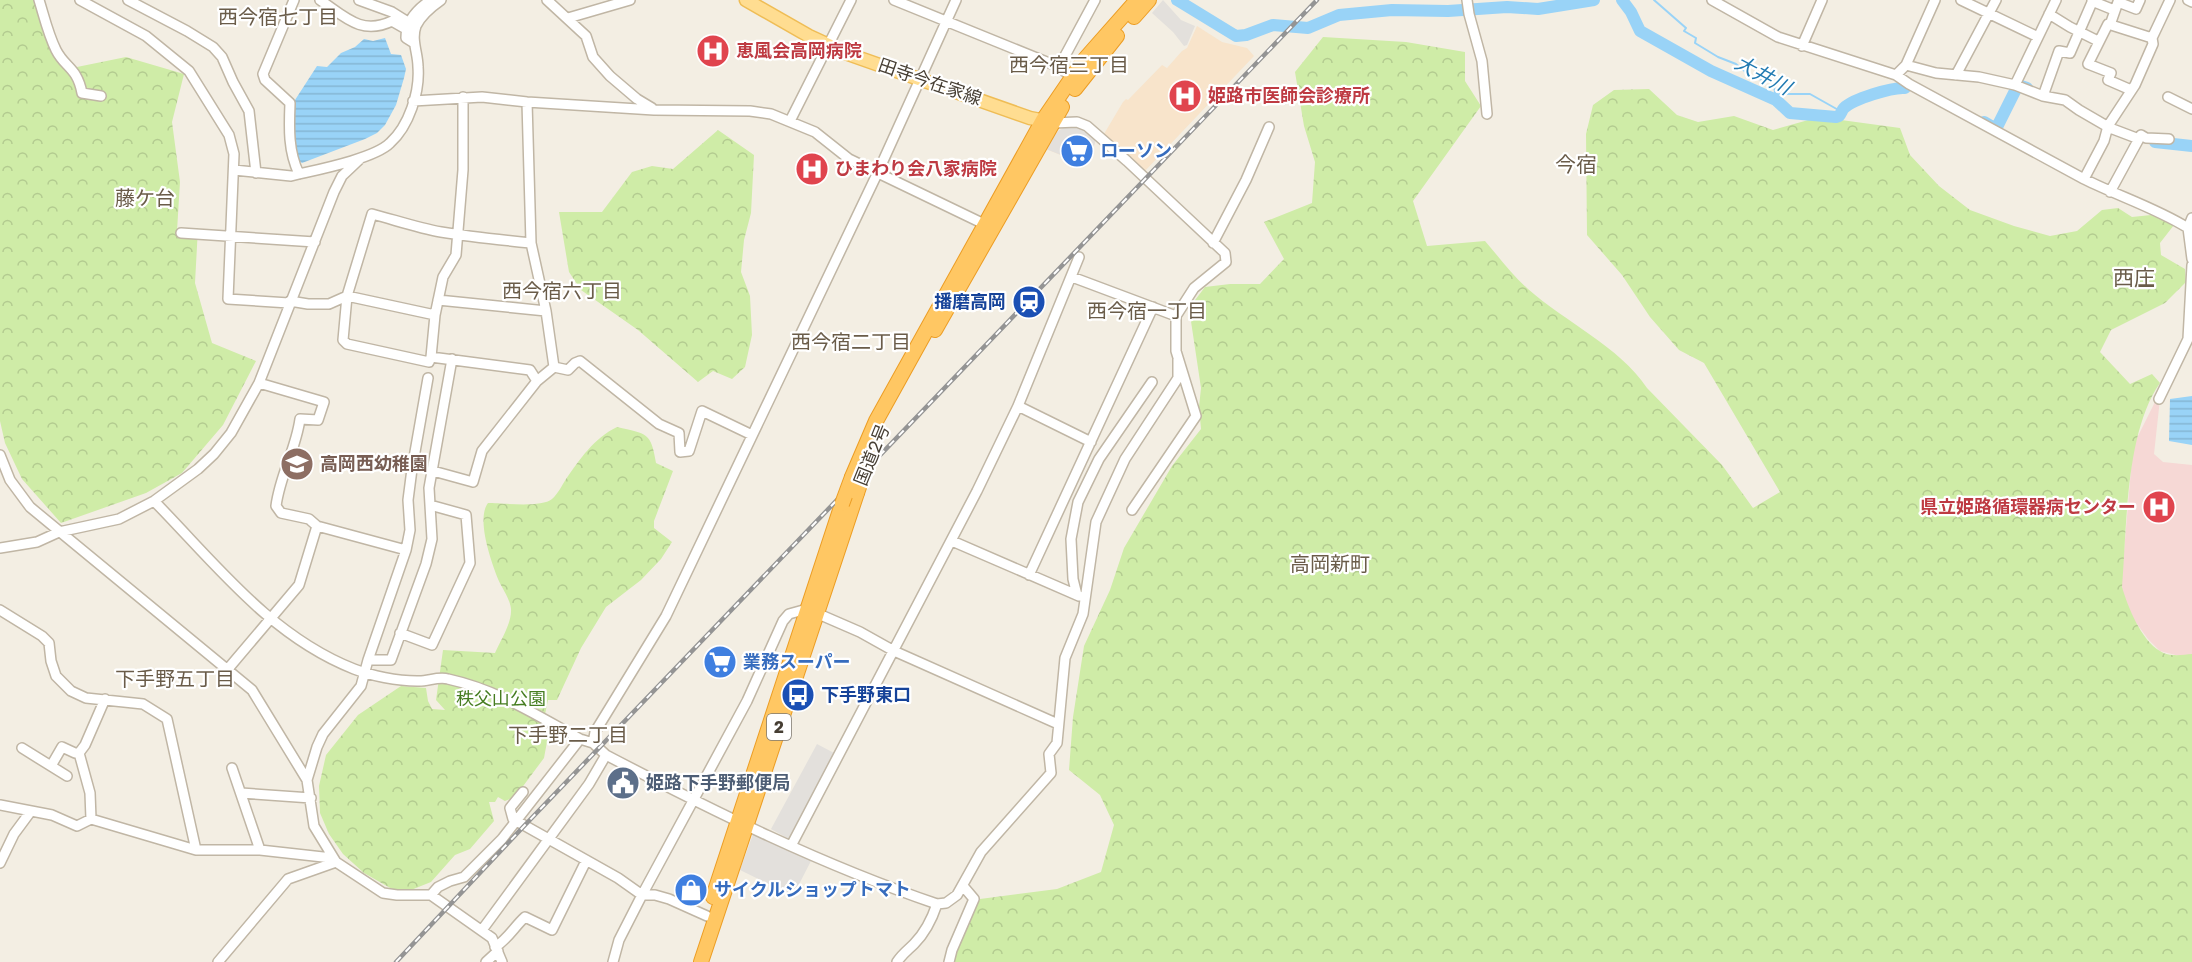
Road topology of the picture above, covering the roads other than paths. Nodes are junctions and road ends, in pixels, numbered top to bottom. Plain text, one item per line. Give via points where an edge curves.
1 (39, 0) edge
2 (80, 0) edge
3 (128, 0) edge
4 (294, 0) edge
5 (320, 0) edge
6 (359, 0) edge
7 (431, 0) edge
8 (441, 0) edge
9 (547, 0) edge
10 (630, 0) edge
11 (746, 0) edge
12 (851, 0) edge
13 (894, 0) edge
14 (956, 0) edge
15 (1095, 0) edge
16 (1137, 0) edge
17 (1149, 0) edge
18 (1712, 0) edge
19 (1822, 0) edge
20 (1935, 0) edge
21 (1961, 0) edge
22 (1996, 0) edge
23 (2056, 0) edge
24 (2092, 0) edge
25 (2140, 0) edge
26 (2170, 0) edge
27 (2188, 0) edge
28 (2192, 2) edge
29 (145, 4) edge
30 (1468, 6) edge
31 (2114, 10) junction
32 (1988, 13) junction
33 (2049, 15) junction
34 (568, 18) junction
35 (947, 22) junction
36 (407, 25) junction
37 (2110, 25) junction
38 (2079, 32) junction
39 (2038, 37) junction
40 (2152, 38) junction
41 (2098, 41) junction
42 (414, 43) junction
43 (828, 45) junction
44 (1802, 46) junction
45 (2072, 48) junction
46 (2091, 56) junction
47 (1906, 65) junction
48 (1059, 68) junction
49 (1896, 75) junction
50 (1956, 75) junction
51 (1072, 77) junction
52 (920, 79) junction
53 (2015, 85) junction
54 (2131, 90) junction
55 (101, 96) dead end
56 (2043, 96) junction
57 (463, 97) junction
58 (2168, 97) dead end
59 (413, 101) junction
60 (528, 102) junction
61 (2192, 109) edge
62 (654, 110) junction
63 (1487, 114) dead end
64 (790, 121) junction
65 (1048, 122) junction
66 (2108, 126) junction
67 (1269, 127) dead end
68 (2139, 139) junction
69 (2169, 139) dead end
70 (361, 158) junction
71 (234, 170) junction
72 (878, 172) junction
73 (256, 173) junction
74 (299, 174) junction
75 (2084, 179) junction
76 (2110, 192) junction
77 (2192, 218) edge
78 (984, 224) junction
79 (2188, 228) junction
80 (181, 232) dead end
81 (456, 234) junction
82 (232, 236) junction
83 (315, 242) junction
84 (531, 243) junction
85 (1213, 243) junction
86 (1079, 257) dead end
87 (2192, 259) edge
88 (2192, 265) edge
89 (1072, 277) junction
90 (347, 296) junction
91 (438, 300) junction
92 (290, 302) junction
93 (1153, 307) junction
94 (546, 311) junction
95 (435, 315) junction
96 (1176, 316) junction
97 (431, 357) junction
98 (452, 359) junction
99 (1178, 359) junction
100 (554, 367) junction
101 (428, 378) dead end
102 (537, 381) junction
103 (1152, 382) dead end
104 (260, 383) junction
105 (2159, 399) dead end
106 (1018, 406) junction
107 (752, 435) junction
108 (1091, 442) junction
109 (0, 455) edge
110 (433, 471) junction
111 (154, 501) junction
112 (430, 506) junction
113 (1132, 510) dead end
114 (317, 526) junction
115 (59, 532) junction
116 (952, 541) junction
117 (0, 548) edge
118 (406, 550) junction
119 (1029, 575) junction
120 (1081, 597) junction
121 (0, 610) edge
122 (812, 611) junction
123 (270, 619) junction
124 (400, 633) junction
125 (894, 651) junction
126 (368, 660) junction
127 (227, 670) junction
128 (364, 673) junction
129 (105, 699) junction
130 (1058, 724) junction
131 (580, 739) junction
132 (593, 742) junction
133 (22, 748) dead end
134 (79, 753) junction
135 (606, 755) junction
136 (51, 766) junction
137 (232, 768) dead end
138 (67, 776) dead end
139 (307, 780) junction
140 (523, 792) dead end
141 (241, 793) junction
142 (311, 798) junction
143 (692, 800) junction
144 (0, 805) edge
145 (31, 811) junction
146 (91, 819) junction
147 (517, 822) junction
148 (742, 824) junction
149 (548, 838) junction
150 (791, 846) junction
151 (196, 850) junction
152 (260, 850) junction
153 (334, 858) junction
154 (586, 861) junction
155 (0, 863) edge
156 (963, 886) junction
157 (431, 895) junction
158 (642, 895) junction
159 (937, 904) junction
160 (707, 916) junction
161 (482, 930) junction
162 (497, 949) junction
163 (218, 962) edge
164 (486, 962) edge
165 (502, 962) edge
166 (613, 962) edge
167 (692, 962) edge
168 (701, 962) edge
169 (897, 962) edge
170 (949, 962) edge

1 - 55 street via 56,50 72,68 82,93
2 - 71 street via 146,36 189,71 229,135
3 - 29 street
4 - 74 street via 263,74 290,103 289,140
5 - 36 street via 350,23 373,27 392,21
6 - 36 street via 392,12
7 - 36 street
8 - 42 street via 415,28
9 - 34 street
10 - 34 street
11 - 43 main road, 田寺今在家線
12 - 43 street
13 - 35 street
14 - 35 street
15 - 48 street
16 - 51 highway, 国道2号 / 2
17 - 65 highway, 国道2号 / 2
18 - 44 street
19 - 44 street
20 - 47 street
21 - 32 street
22 - 32 street
23 - 33 street
24 - 31 street
24 - 38 street
25 - 31 street via 2136,9 2118,2
26 - 40 street
27 - 28 street
29 - 73 street via 213,47 222,57 249,111
30 - 63 street via 1482,61
31 - 37 street
32 - 39 street
32 - 50 street
33 - 38 street
33 - 39 street
34 - 62 street via 586,36 593,57 610,76
35 - 48 street
35 - 52 street
36 - 42 street via 406,38
37 - 40 street
37 - 41 street
38 - 41 street
38 - 45 street
39 - 53 street
40 - 54 street via 2153,44
41 - 46 street
42 - 59 street via 419,68
43 - 52 main road, 田寺今在家線
43 - 64 street
44 - 49 street
45 - 46 street
45 - 56 street via 2070,53 2060,51
46 - 54 street via 2088,64 2110,73 2108,80
47 - 49 street
47 - 50 street
48 - 51 street
49 - 75 street
50 - 53 street
51 - 65 highway, 国道2号 / 2
52 - 65 main road, 田寺今在家線
52 - 72 street
53 - 56 street
54 - 66 street
56 - 66 street via 2066,100
57 - 59 street
57 - 60 street
57 - 81 street via 462,180
58 - 61 street
59 - 70 street via 407,120 390,144
60 - 62 street
60 - 84 street
62 - 64 street via 750,111
64 - 72 street via 815,132 849,159
65 - 78 highway, 国道2号 / 2
65 - 85 street via 1087,126
65 - 122 highway, 国道2号 / 2, bridge via 898,396 869,457
66 - 68 street
66 - 75 street
67 - 85 street
68 - 69 street via 2141,135
68 - 76 street
70 - 74 street
70 - 83 street via 342,176
71 - 73 street
71 - 82 street
72 - 78 street
72 - 107 street
73 - 74 street
75 - 76 street
76 - 79 street
77 - 79 street
78 - 122 highway, 国道2号 / 2, bridge via 876,421 842,504
79 - 87 street
80 - 82 street
81 - 84 street
81 - 90 street via 372,214
81 - 91 street via 456,255 443,277
82 - 83 street
82 - 92 street via 228,299
83 - 92 street
84 - 94 street
85 - 96 street via 1225,253 1226,262 1194,288
86 - 89 street
88 - 105 street via 2188,339
89 - 93 street
89 - 106 street
90 - 92 street via 329,304
90 - 95 street
90 - 97 street via 347,344 424,362
91 - 94 street
91 - 95 street
92 - 104 street
93 - 96 street
93 - 108 street
94 - 100 street
95 - 97 street
96 - 99 street
97 - 98 street
98 - 102 street via 530,370
98 - 110 street
99 - 113 street via 1196,416
99 - 120 street via 1178,378 1125,459 1095,522
100 - 102 street
100 - 107 street via 568,370 580,361 659,424 679,433 680,453 689,451 702,411
101 - 118 street via 408,500 410,531
102 - 110 street via 482,451 473,482
103 - 120 street via 1099,459 1078,502 1071,539 1073,579
104 - 111 street via 214,454
104 - 114 street via 324,402 318,420 300,419 276,506 281,513 309,519
106 - 108 street
106 - 116 street
107 - 132 street via 666,616 595,732
108 - 119 street
109 - 115 street via 10,480 30,507
110 - 112 street
111 - 115 street via 119,519
111 - 123 street via 246,599
112 - 124 street via 432,539
112 - 124 street via 466,515 470,562 432,645
114 - 118 street
114 - 123 street via 299,585
115 - 117 street via 37,542
115 - 127 street
116 - 119 street
116 - 125 street
118 - 126 street
119 - 120 street
120 - 130 street via 1083,614 1065,658
121 - 129 street via 49,643 54,670 62,683 78,696
122 - 125 street
122 - 143 street via 789,614 783,621 747,701
122 - 148 highway, 国道2号 / 2
123 - 127 street
123 - 128 street via 317,651
124 - 126 street via 391,660
125 - 130 street
125 - 150 street
126 - 128 street
127 - 139 street via 252,690
128 - 131 street via 417,681 445,678 494,692
128 - 139 street via 350,703 323,734
129 - 134 street
129 - 151 street via 143,704 166,719
130 - 156 street via 1057,743 1049,754 1051,773 981,852
131 - 132 street
131 - 147 street
132 - 135 street
133 - 136 street
134 - 136 street via 62,747
134 - 146 street via 90,794
135 - 143 street
135 - 149 street
136 - 138 street
137 - 141 street
139 - 142 street
140 - 147 street via 510,808
141 - 142 street
141 - 152 street
142 - 153 street via 314,826
143 - 148 street
143 - 158 street
144 - 145 street
145 - 146 street via 77,826
145 - 155 street
146 - 151 street
147 - 149 street
147 - 157 street via 464,877 438,887
148 - 150 street
148 - 160 highway, 国道2号 / 2
148 - 168 highway, 国道2号 / 2
149 - 154 street
149 - 161 street
150 - 159 street via 874,883
151 - 152 street
152 - 153 street
153 - 157 street via 383,893
153 - 163 street via 288,879
154 - 158 street
154 - 162 street via 552,930 525,917
156 - 159 street via 946,903
156 - 170 street via 974,899
157 - 161 street
158 - 160 street via 669,899
158 - 166 street via 619,940
159 - 169 street via 932,919
160 - 167 highway, 国道2号 / 2
161 - 162 street
162 - 164 street
162 - 165 street

